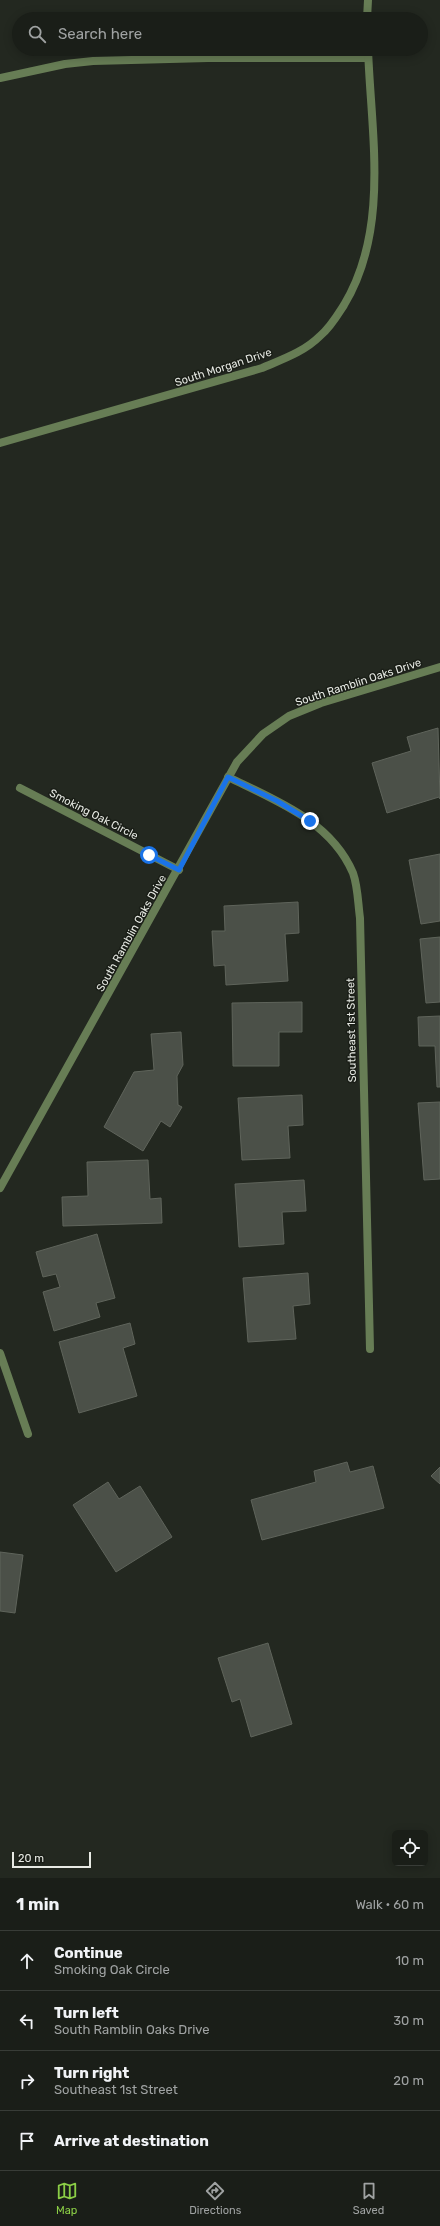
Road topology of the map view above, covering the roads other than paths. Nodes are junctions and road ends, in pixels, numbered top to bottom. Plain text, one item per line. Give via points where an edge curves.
1 (368, 0) edge
2 (367, 12) edge
3 (272, 56) edge
4 (368, 56) edge
5 (0, 78) edge
6 (0, 443) edge
7 (440, 667) edge
8 (228, 777) junction
9 (20, 788) dead end
10 (179, 870) junction
11 (0, 1188) edge
12 (370, 1349) dead end
13 (0, 1353) edge
14 (28, 1434) dead end

1 - 2 street
3 - 5 street via 93,61 65,64
4 - 6 street, South Morgan Drive via 374,189 371,227 359,276 336,318 321,336 302,351 262,368
7 - 8 street, South Ramblin Oaks Drive via 321,703 289,716 263,734 237,762
8 - 10 street, South Ramblin Oaks Drive
8 - 12 street, Southeast 1st Street via 277,801 310,821 331,838 353,874 360,918
9 - 10 street, Smoking Oak Circle
10 - 11 street, South Ramblin Oaks Drive
13 - 14 street

